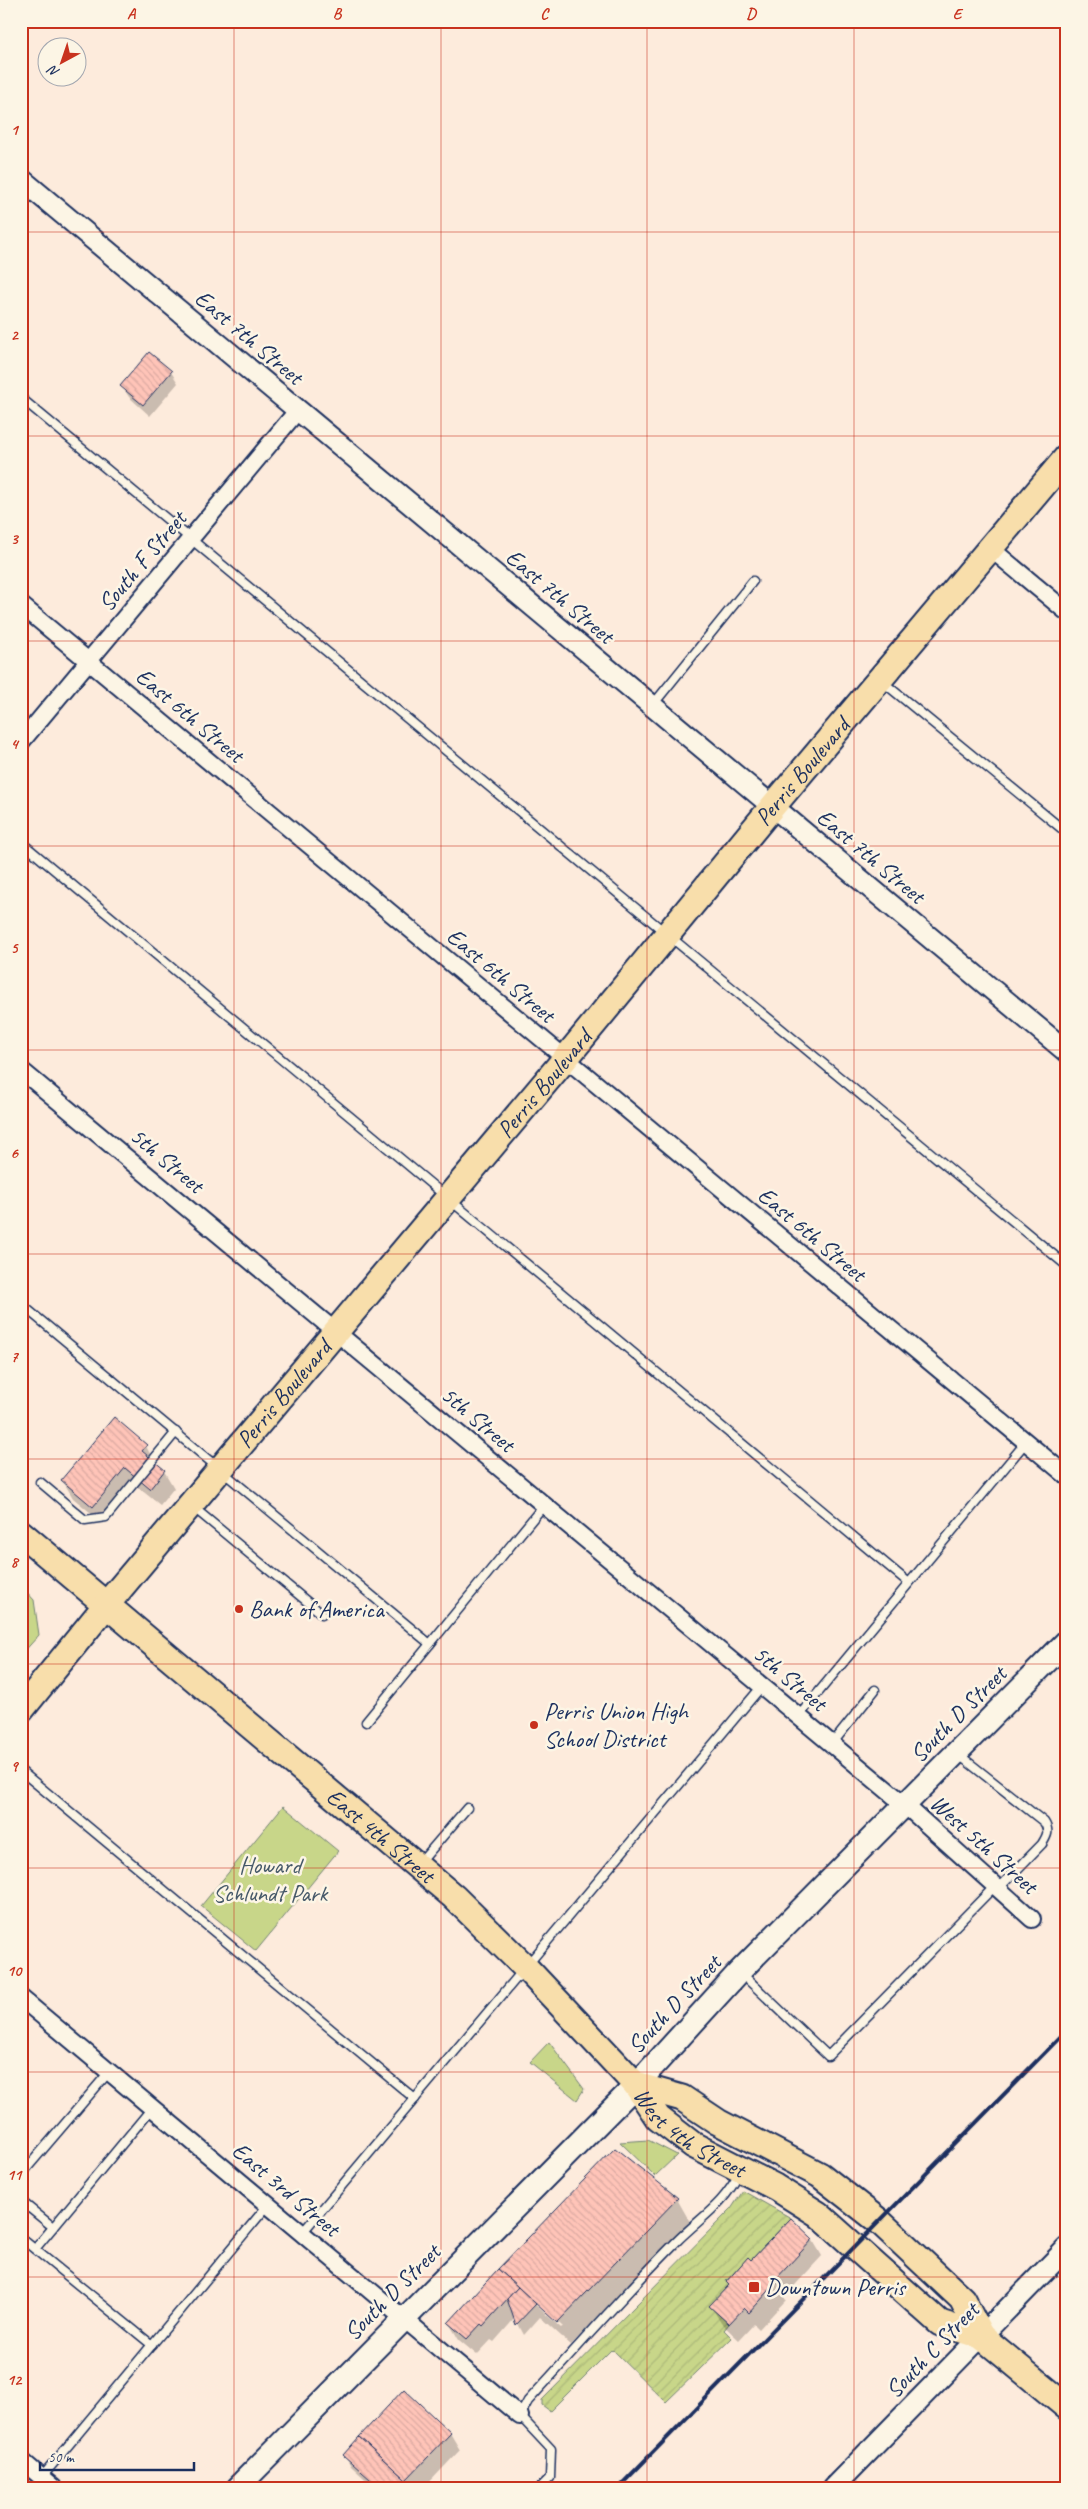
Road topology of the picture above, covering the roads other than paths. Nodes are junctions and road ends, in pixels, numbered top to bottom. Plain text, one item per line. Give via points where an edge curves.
1 (21, 180) edge
2 (21, 398) edge
3 (298, 410) junction
4 (1067, 457) edge
5 (190, 540) junction
6 (990, 548) junction
7 (753, 581) dead end
8 (21, 605) edge
9 (1067, 612) edge
10 (89, 662) junction
11 (880, 679) junction
12 (652, 706) junction
13 (21, 742) edge
14 (773, 806) junction
15 (1067, 833) edge
16 (21, 842) edge
17 (666, 936) junction
18 (1067, 1052) edge
19 (565, 1059) junction
20 (21, 1070) edge
21 (448, 1198) junction
22 (1067, 1266) edge
23 (21, 1304) edge
24 (335, 1332) junction
25 (176, 1432) junction
26 (1026, 1442) junction
27 (220, 1469) junction
28 (1067, 1476) edge
29 (40, 1482) dead end
30 (190, 1505) junction
31 (544, 1505) junction
32 (21, 1533) edge
33 (909, 1582) junction
34 (107, 1604) junction
35 (322, 1614) dead end
36 (1067, 1641) edge
37 (430, 1644) junction
38 (762, 1686) junction
39 (875, 1690) dead end
40 (21, 1710) edge
41 (798, 1717) junction
42 (366, 1722) dead end
43 (832, 1744) junction
44 (956, 1753) junction
45 (21, 1771) edge
46 (905, 1805) junction
47 (467, 1808) dead end
48 (418, 1866) junction
49 (996, 1887) junction
50 (1032, 1919) dead end
51 (526, 1968) junction
52 (739, 1972) junction
53 (21, 1998) edge
54 (109, 2072) junction
55 (636, 2085) junction
56 (415, 2099) junction
57 (152, 2108) junction
58 (741, 2170) junction
59 (21, 2175) edge
60 (21, 2201) edge
61 (268, 2205) junction
62 (53, 2228) junction
63 (302, 2234) junction
64 (21, 2238) edge
65 (1067, 2248) edge
66 (35, 2249) junction
67 (402, 2318) junction
68 (981, 2336) junction
69 (152, 2345) junction
70 (1067, 2407) edge
71 (520, 2416) junction
72 (21, 2460) edge
73 (48, 2482) edge
74 (236, 2488) edge
75 (540, 2488) edge
76 (833, 2488) edge

1 - 3 street, East 7th Street
2 - 5 lane
3 - 5 street, South F Street
3 - 12 street, East 7th Street
4 - 6 main road, Perris Boulevard
5 - 10 street, South F Street
5 - 17 lane
6 - 9 street
6 - 11 main road, Perris Boulevard
7 - 12 lane
8 - 10 street, East 6th Street
10 - 13 street, South F Street
10 - 19 street, East 6th Street
11 - 14 main road, Perris Boulevard
11 - 15 lane
12 - 14 street, East 7th Street
14 - 17 main road, Perris Boulevard
14 - 18 street, East 7th Street
16 - 21 lane
17 - 19 main road, Perris Boulevard
17 - 22 lane
19 - 21 main road, Perris Boulevard
19 - 26 street, East 6th Street
20 - 24 street, 5th Street
21 - 24 main road, Perris Boulevard
21 - 33 lane
23 - 25 lane
24 - 27 main road, Perris Boulevard
24 - 31 street, 5th Street
25 - 27 lane
25 - 29 lane via 106,1517 85,1520
26 - 28 street, East 6th Street
26 - 33 lane
27 - 30 main road, Perris Boulevard
27 - 37 lane
30 - 34 main road, Perris Boulevard
30 - 35 lane
31 - 37 lane
31 - 38 street, 5th Street
32 - 34 main road, East 4th Street
33 - 41 lane
34 - 40 main road, Perris Boulevard
34 - 48 main road, East 4th Street
36 - 44 main road, South D Street
37 - 42 lane
38 - 41 street, 5th Street
38 - 51 lane
39 - 43 lane
41 - 43 street, 5th Street
43 - 46 street, 5th Street
44 - 46 main road, South D Street
44 - 49 lane via 1048,1828 1042,1844
45 - 56 lane
46 - 49 street, West 5th Street
46 - 52 main road, South D Street
47 - 48 lane
48 - 51 main road, East 4th Street
49 - 50 street, West 5th Street
49 - 52 lane via 828,2056
51 - 55 main road, East 4th Street
51 - 56 lane
52 - 55 main road, South D Street
53 - 54 street, East 3rd Street
54 - 57 street, East 3rd Street
54 - 59 lane
55 - 58 main road, West 4th Street via 658,2118 693,2145
55 - 67 main road, South D Street
55 - 68 main road, West 4th Street via 682,2098 718,2122 820,2175 880,2222 962,2298
56 - 63 lane
57 - 61 street, East 3rd Street
57 - 62 lane
58 - 68 main road, West 4th Street via 818,2214 940,2323
58 - 71 lane via 719,2205 677,2240 528,2402
60 - 62 lane
61 - 63 street, East 3rd Street
61 - 69 lane
62 - 66 lane
63 - 67 street, East 3rd Street
64 - 66 lane
65 - 68 street, South C Street
66 - 69 lane
67 - 71 street, East 3rd Street
67 - 74 main road, South D Street
68 - 70 main road, West 4th Street
68 - 76 street, South C Street
69 - 73 lane
71 - 75 lane via 551,2449 550,2478
72 - 73 street

